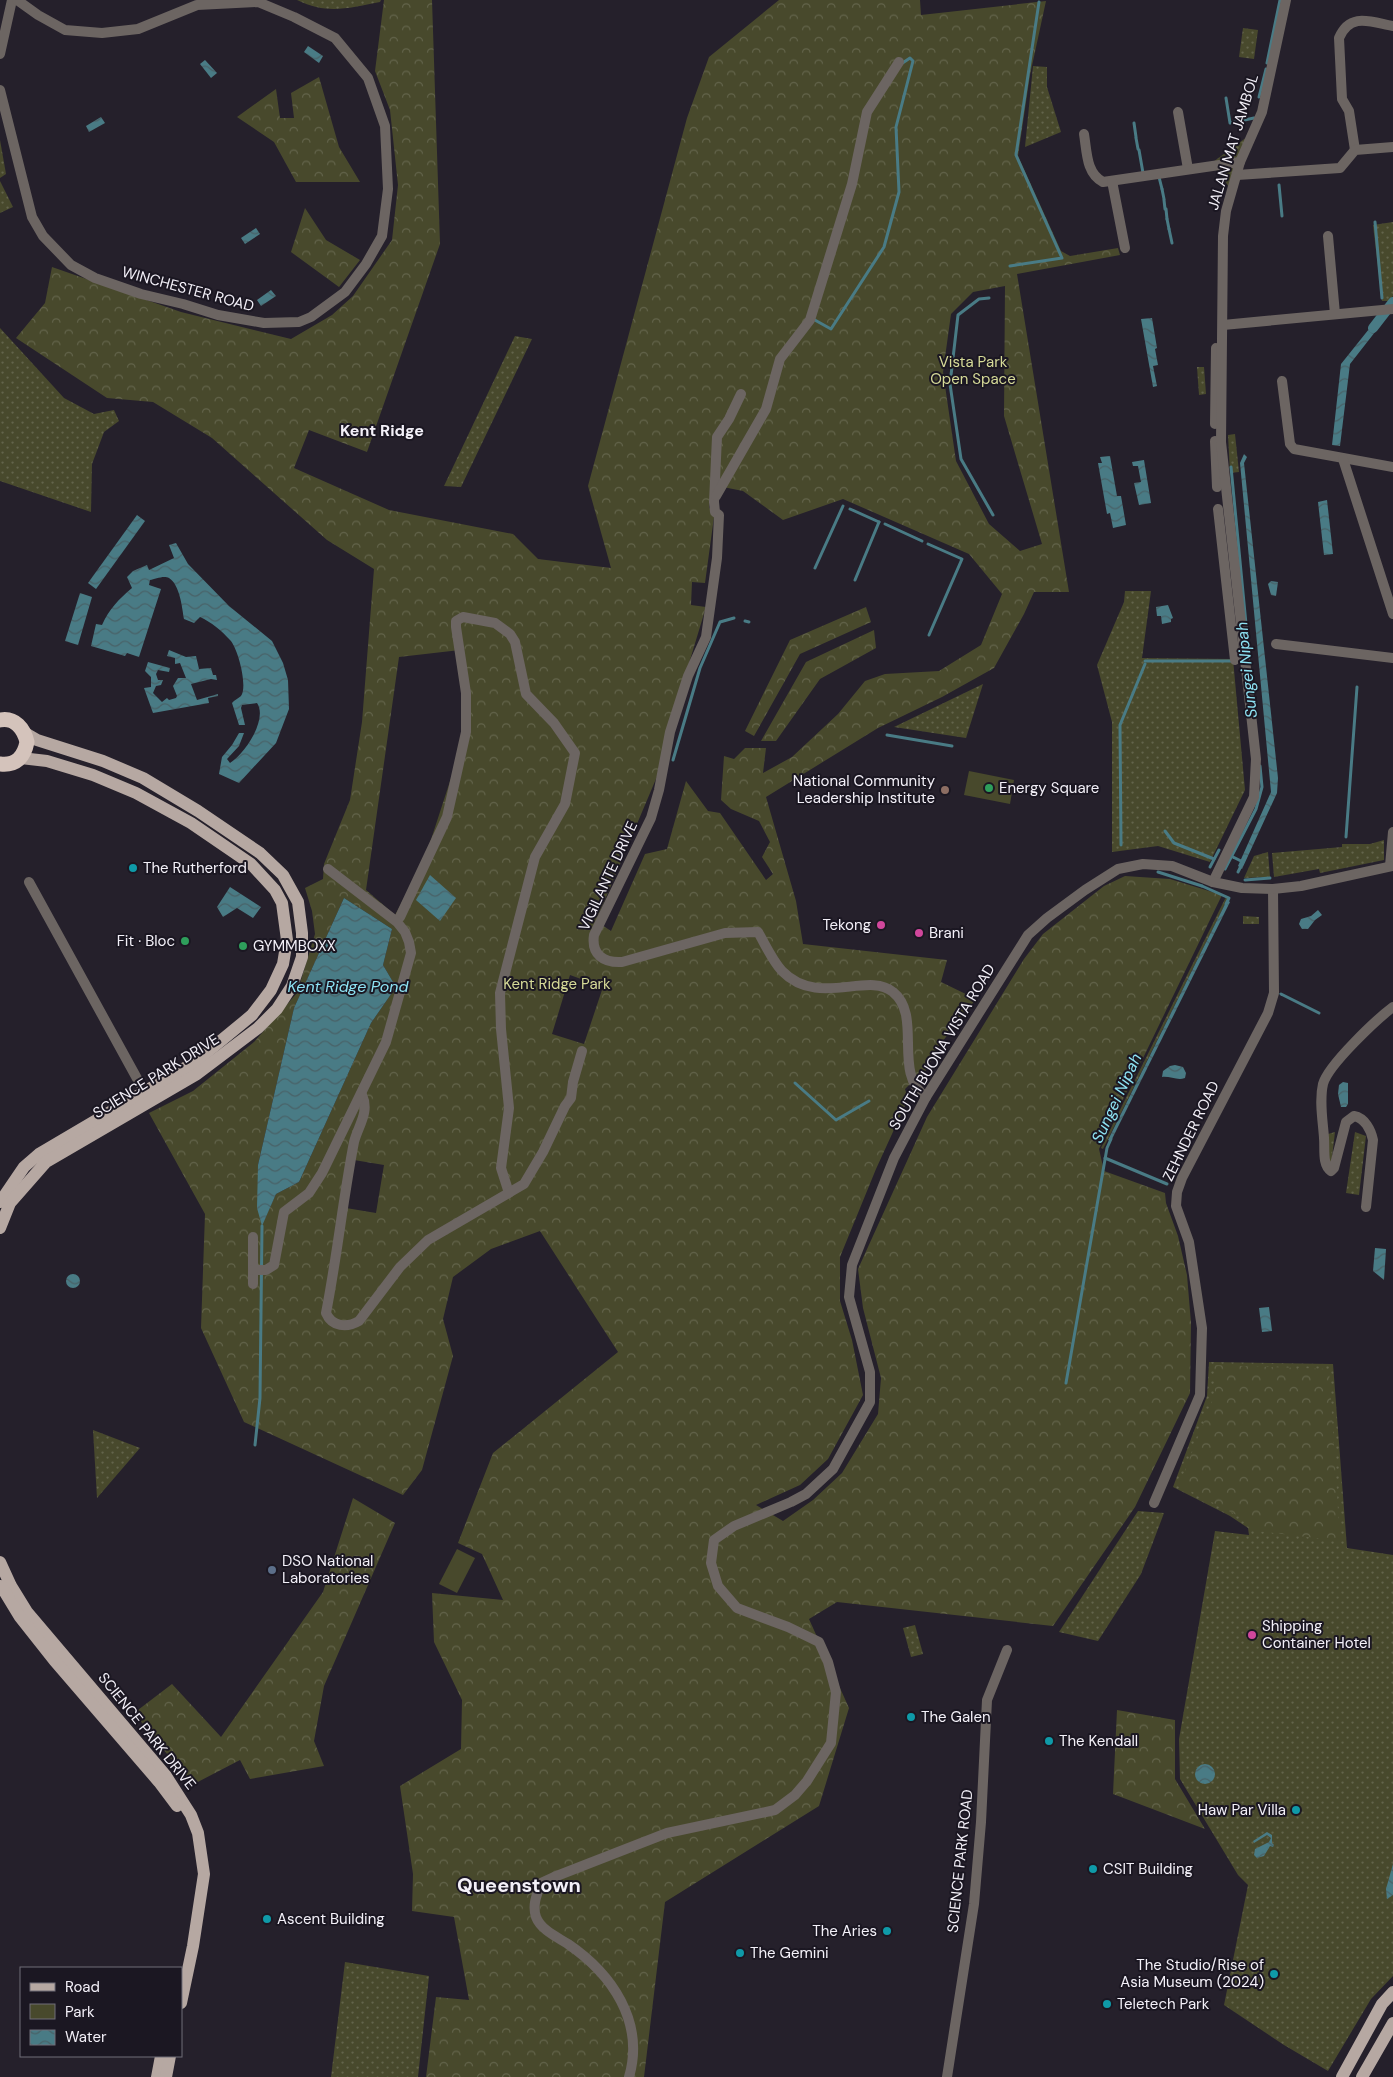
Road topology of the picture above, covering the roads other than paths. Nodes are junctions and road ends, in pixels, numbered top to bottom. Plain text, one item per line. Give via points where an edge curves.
1 (12, 0) edge
2 (17, 0) edge
3 (1286, 0) edge
4 (1393, 26) edge
5 (0, 54) edge
6 (899, 62) dead end
7 (0, 90) edge
8 (1178, 112) dead end
9 (1084, 134) dead end
10 (1393, 147) edge
11 (1355, 150) junction
12 (1240, 162) junction
13 (1188, 169) junction
14 (1237, 175) junction
15 (1112, 181) junction
16 (1328, 236) dead end
17 (1217, 238) dead end
18 (1125, 248) dead end
19 (1393, 309) edge
20 (1335, 314) junction
21 (1223, 325) junction
22 (1282, 381) dead end
23 (741, 394) dead end
24 (1344, 459) junction
25 (1393, 467) edge
26 (1217, 487) dead end
27 (715, 497) junction
28 (1218, 509) dead end
29 (1393, 614) edge
30 (1276, 644) dead end
31 (1393, 658) edge
32 (1235, 660) dead end
33 (0, 720) edge
34 (25, 733) junction
35 (21, 758) junction
36 (0, 764) edge
37 (1393, 832) edge
38 (1391, 864) edge
39 (328, 869) dead end
40 (29, 882) dead end
41 (1213, 882) junction
42 (1273, 889) junction
43 (400, 917) dead end
44 (1393, 1006) edge
45 (582, 1051) dead end
46 (145, 1093) junction
47 (362, 1095) junction
48 (926, 1097) junction
49 (509, 1193) junction
50 (0, 1202) edge
51 (1366, 1207) dead end
52 (0, 1228) edge
53 (253, 1237) dead end
54 (259, 1270) junction
55 (253, 1284) dead end
56 (1154, 1503) dead end
57 (0, 1562) edge
58 (5, 1587) edge
59 (1007, 1650) dead end
60 (189, 1946) junction
61 (180, 1967) edge
62 (1393, 1992) edge
63 (182, 1996) edge
64 (1393, 2023) edge
65 (161, 2057) edge
66 (170, 2057) edge
67 (157, 2077) edge
68 (166, 2077) edge
69 (628, 2077) edge
70 (947, 2077) edge
71 (1342, 2077) edge
72 (1362, 2077) edge

1 - 5 street
2 - 7 street, WINCHESTER ROAD via 65,30 102,33 138,29 197,6 258,2 336,38 368,78 385,126 388,189 382,236 345,292 299,322 264,324 226,317 95,278 71,265 43,236 32,217
3 - 12 street, JALAN MAT JAMBOL via 1262,112
4 - 11 street via 1360,20 1350,23 1339,38 1342,99 1349,111
6 - 27 street via 867,112 852,184 810,320 780,359 766,409
8 - 13 street
9 - 15 street via 1090,169 1103,182
10 - 11 street
11 - 14 street via 1340,168
12 - 13 street
12 - 14 street, JALAN MAT JAMBOL
13 - 15 street
14 - 21 street, JALAN MAT JAMBOL via 1223,236
15 - 18 street
16 - 20 street
17 - 26 street via 1214,385
19 - 20 street
20 - 21 street
21 - 41 street via 1221,442 1256,759 1256,787
22 - 24 street via 1290,444 1294,449
23 - 27 street via 717,437
24 - 25 street
24 - 29 street
27 - 48 street, VIGILANTE DRIVE via 715,512 720,515 706,637 688,676 670,732 651,818 594,935 594,948 604,960 622,962 725,933 758,932 781,970 795,982 825,989 883,987 893,992 904,1008 910,1072 914,1087
28 - 32 street
30 - 31 street
33 - 34 highway via 14,722
34 - 35 highway via 27,742
34 - 52 main road, SCIENCE PARK DRIVE via 143,778 260,853 283,875 298,902 302,957 292,986 277,1009 258,1028 197,1074 46,1162 10,1203
35 - 36 highway via 14,763
35 - 46 main road, SCIENCE PARK DRIVE via 47,761 93,775 191,823 251,864 282,902 287,940 282,964 271,990 252,1015 195,1062
37 - 38 street
38 - 42 street, SOUTH BUONA VISTA ROAD via 1300,886
39 - 47 street via 397,922 410,947 410,960 386,1042
40 - 46 street
41 - 42 street, SOUTH BUONA VISTA ROAD via 1242,888
41 - 48 street, SOUTH BUONA VISTA ROAD via 1172,866 1143,864 1118,869 1046,918 1028,936
42 - 56 street, ZEHNDER ROAD via 1274,993 1268,1013 1177,1192 1176,1206 1189,1242 1202,1328 1200,1395
43 - 49 street via 447,817 466,732 466,693 456,621 463,617 495,623 515,642 526,694 554,723 575,753 565,804 535,857 500,993 510,1108 501,1168
44 - 51 street via 1375,1021 1324,1083 1324,1135 1329,1170 1334,1168 1346,1122 1350,1118 1361,1118 1371,1132 1373,1140
45 - 49 street via 571,1098 524,1184
46 - 50 main road, SCIENCE PARK DRIVE via 39,1154 24,1168
47 - 49 street via 365,1108 355,1137 344,1194 326,1313 331,1321 346,1326 359,1321 400,1267 428,1240
47 - 54 street via 309,1193 284,1212 274,1265
48 - 69 street, SOUTH BUONA VISTA ROAD via 894,1158 852,1265 850,1297 870,1372 870,1402 833,1469 806,1494 734,1526 714,1540 711,1563 718,1586 738,1608 819,1642 836,1692 831,1743 807,1781 775,1810 666,1833 541,1883 536,1898 534,1909 537,1919 549,1933 596,1966 625,2007 633,2052
53 - 54 street
54 - 55 street
57 - 58 main road, SCIENCE PARK DRIVE
58 - 60 main road, SCIENCE PARK DRIVE via 166,1776 191,1814 198,1833 204,1874
59 - 70 street, SCIENCE PARK ROAD via 987,1700 982,1822 974,1904
60 - 61 main road, SCIENCE PARK DRIVE
60 - 63 main road, SCIENCE PARK DRIVE
62 - 71 main road via 1382,2004
64 - 72 main road
65 - 67 main road
66 - 68 main road

